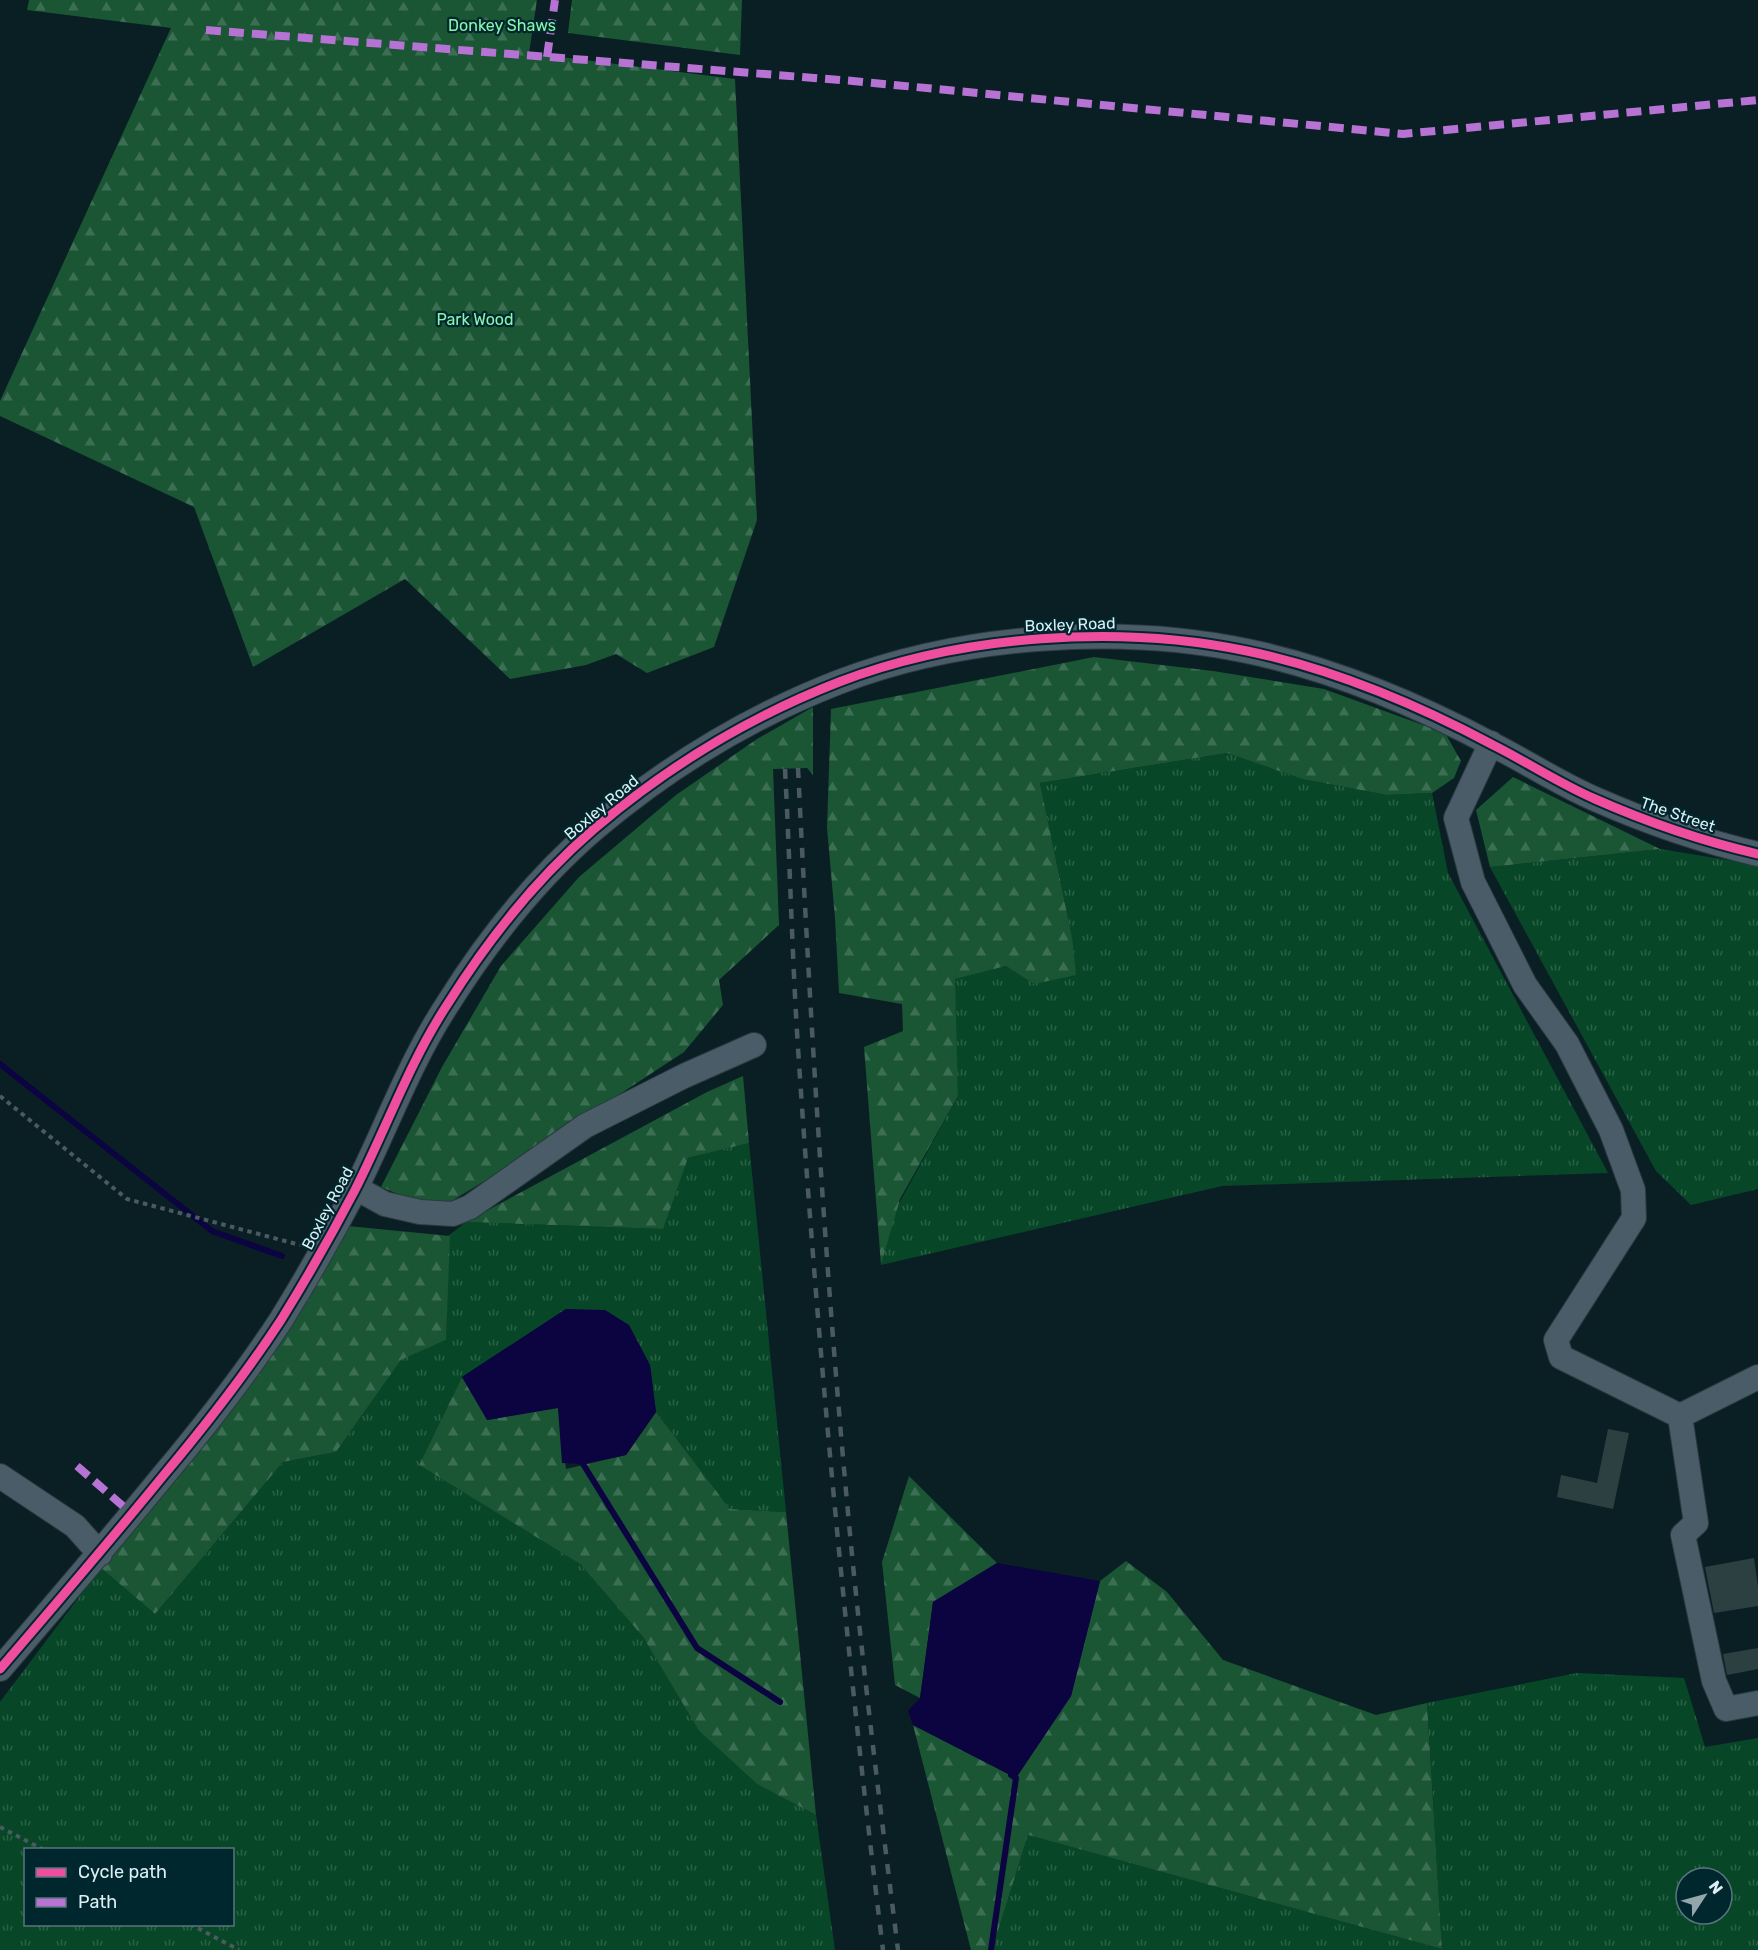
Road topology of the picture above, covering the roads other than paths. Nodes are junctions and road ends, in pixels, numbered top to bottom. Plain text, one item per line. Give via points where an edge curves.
1 (1491, 744) junction
2 (1589, 797) joint
3 (1758, 854) edge
4 (754, 1045) dead end
5 (356, 1188) junction
6 (1758, 1377) edge
7 (1680, 1416) junction
8 (0, 1476) edge
9 (100, 1554) junction
10 (0, 1669) edge
11 (1758, 1703) edge

1 - 2 street, Boxley Road
1 - 5 street, Boxley Road via 1427,712 1306,666 1246,651 1150,637 1089,637 980,646 844,681 744,725 705,748 648,786 552,870 494,939 445,1007
1 - 7 street via 1456,818 1473,882 1525,985 1567,1044 1611,1130 1633,1190 1634,1218 1557,1340 1561,1357
2 - 3 street, The Street via 1684,834
4 - 5 street via 585,1126 470,1207 453,1214 398,1208
5 - 9 street, Boxley Road via 280,1320 229,1395
6 - 7 street
7 - 11 street via 1696,1523 1683,1535 1714,1681 1726,1709
8 - 9 street via 75,1526
9 - 10 street, Boxley Road

